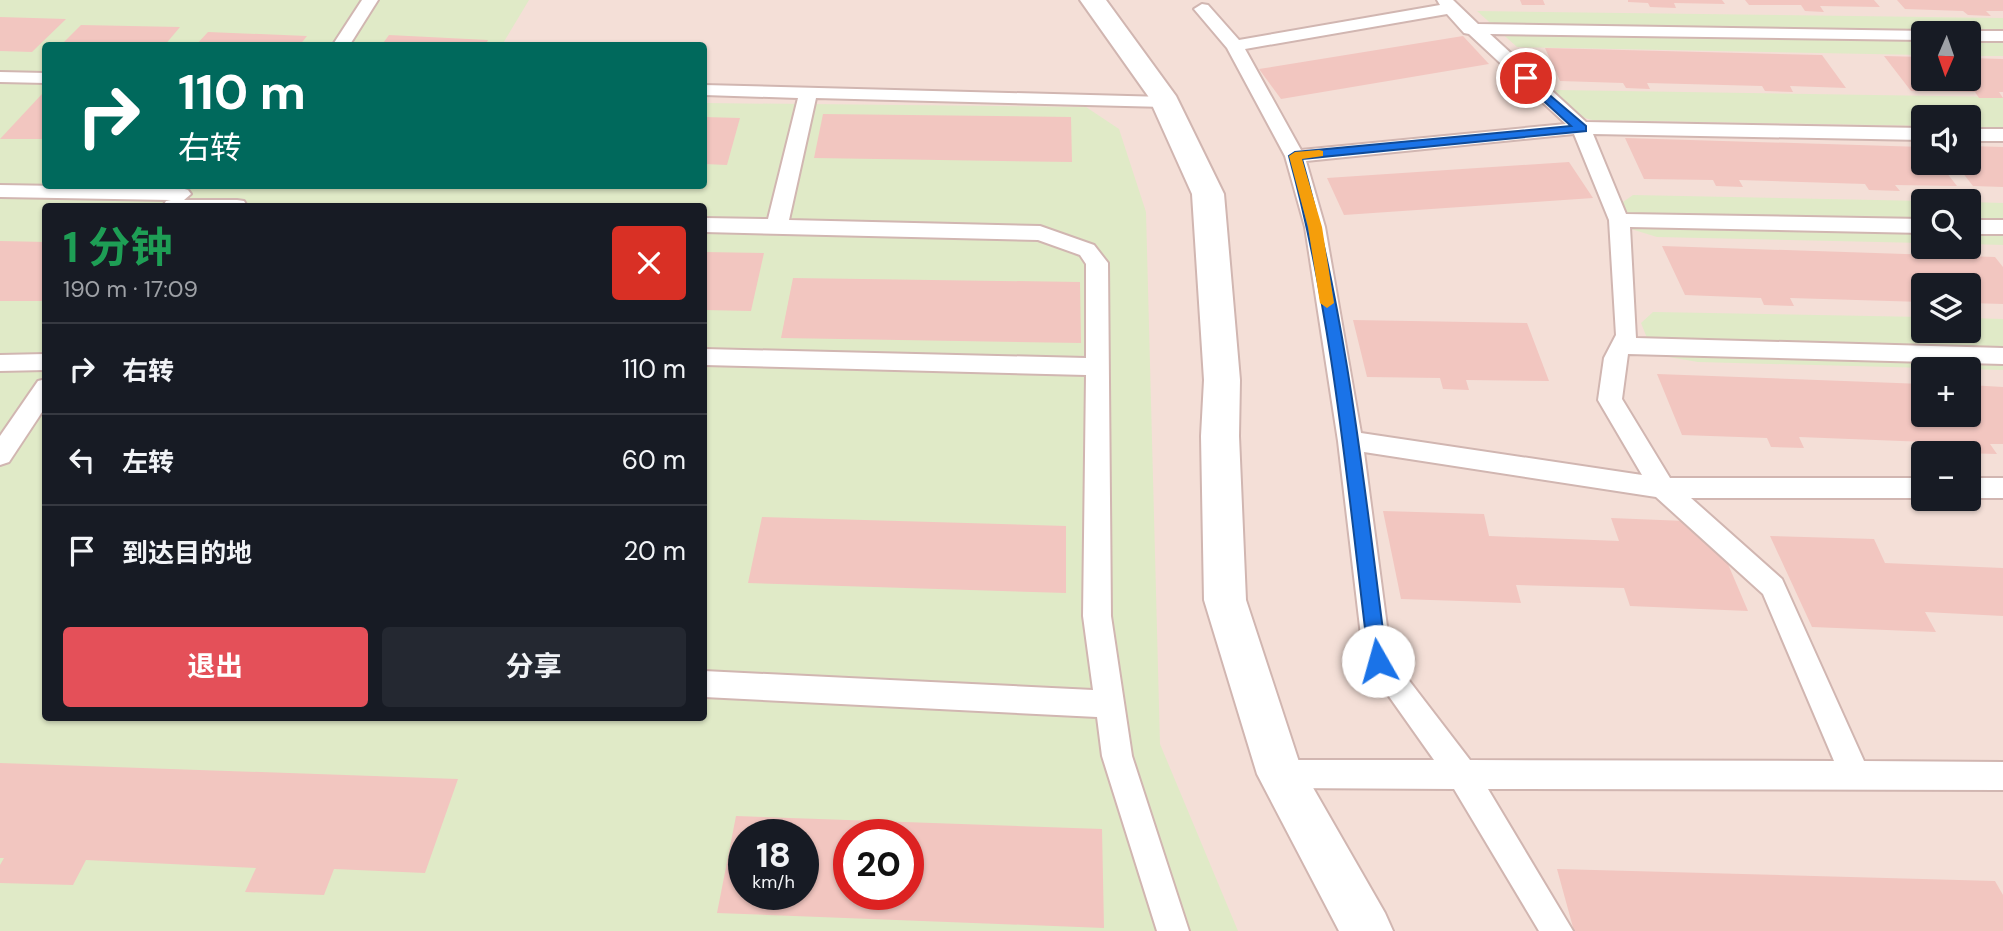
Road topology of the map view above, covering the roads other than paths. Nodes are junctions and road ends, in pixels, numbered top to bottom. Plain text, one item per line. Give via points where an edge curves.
1 (370, 0) edge
2 (1093, 0) edge
3 (1448, 4) edge
4 (1202, 9) dead end
5 (1470, 29) junction
6 (1911, 35) edge
7 (1981, 36) edge
8 (2003, 36) edge
9 (343, 42) edge
10 (1235, 46) junction
11 (0, 77) edge
12 (42, 78) edge
13 (707, 90) edge
14 (808, 93) junction
15 (1165, 102) junction
16 (1581, 128) junction
17 (1911, 134) edge
18 (1981, 135) edge
19 (2003, 135) edge
20 (1295, 156) junction
21 (0, 191) edge
22 (178, 198) edge
23 (215, 203) edge
24 (1619, 220) junction
25 (707, 225) edge
26 (777, 226) junction
27 (1911, 226) edge
28 (1981, 227) edge
29 (2003, 227) edge
30 (1622, 346) junction
31 (2003, 356) edge
32 (707, 357) edge
33 (42, 362) edge
34 (0, 363) edge
35 (1097, 367) junction
36 (42, 393) edge
37 (1350, 441) junction
38 (0, 455) edge
39 (1663, 488) junction
40 (1911, 488) edge
41 (1981, 488) edge
42 (2003, 488) edge
43 (707, 684) edge
44 (1109, 704) junction
45 (1280, 774) junction
46 (1462, 774) junction
47 (1855, 775) junction
48 (2003, 776) edge
49 (1173, 931) edge
50 (1367, 931) edge
51 (1557, 931) edge

1 - 9 lane
2 - 15 street
3 - 5 lane
3 - 10 lane
4 - 10 lane
5 - 6 lane
5 - 16 lane
7 - 8 lane
10 - 20 lane
11 - 12 lane
13 - 14 lane
14 - 15 lane
14 - 26 lane
15 - 45 street via 1208,194 1222,380 1225,600
16 - 17 lane
16 - 20 lane
16 - 24 lane
18 - 19 lane
20 - 37 lane via 1315,227
21 - 22 lane
22 - 23 lane
24 - 27 lane
24 - 30 lane via 1628,335
25 - 26 lane
26 - 35 lane via 1040,233 1087,250 1097,263
28 - 29 lane
30 - 31 lane
30 - 39 lane via 1615,358 1610,400
32 - 35 lane
33 - 34 lane
35 - 44 lane via 1097,616
36 - 38 lane
37 - 39 lane
37 - 46 lane via 1378,661
39 - 40 lane
39 - 47 lane via 1773,587
41 - 42 lane
43 - 44 lane
44 - 49 lane via 1117,756
45 - 46 lane
45 - 50 street
46 - 47 lane
46 - 51 lane
47 - 48 lane

